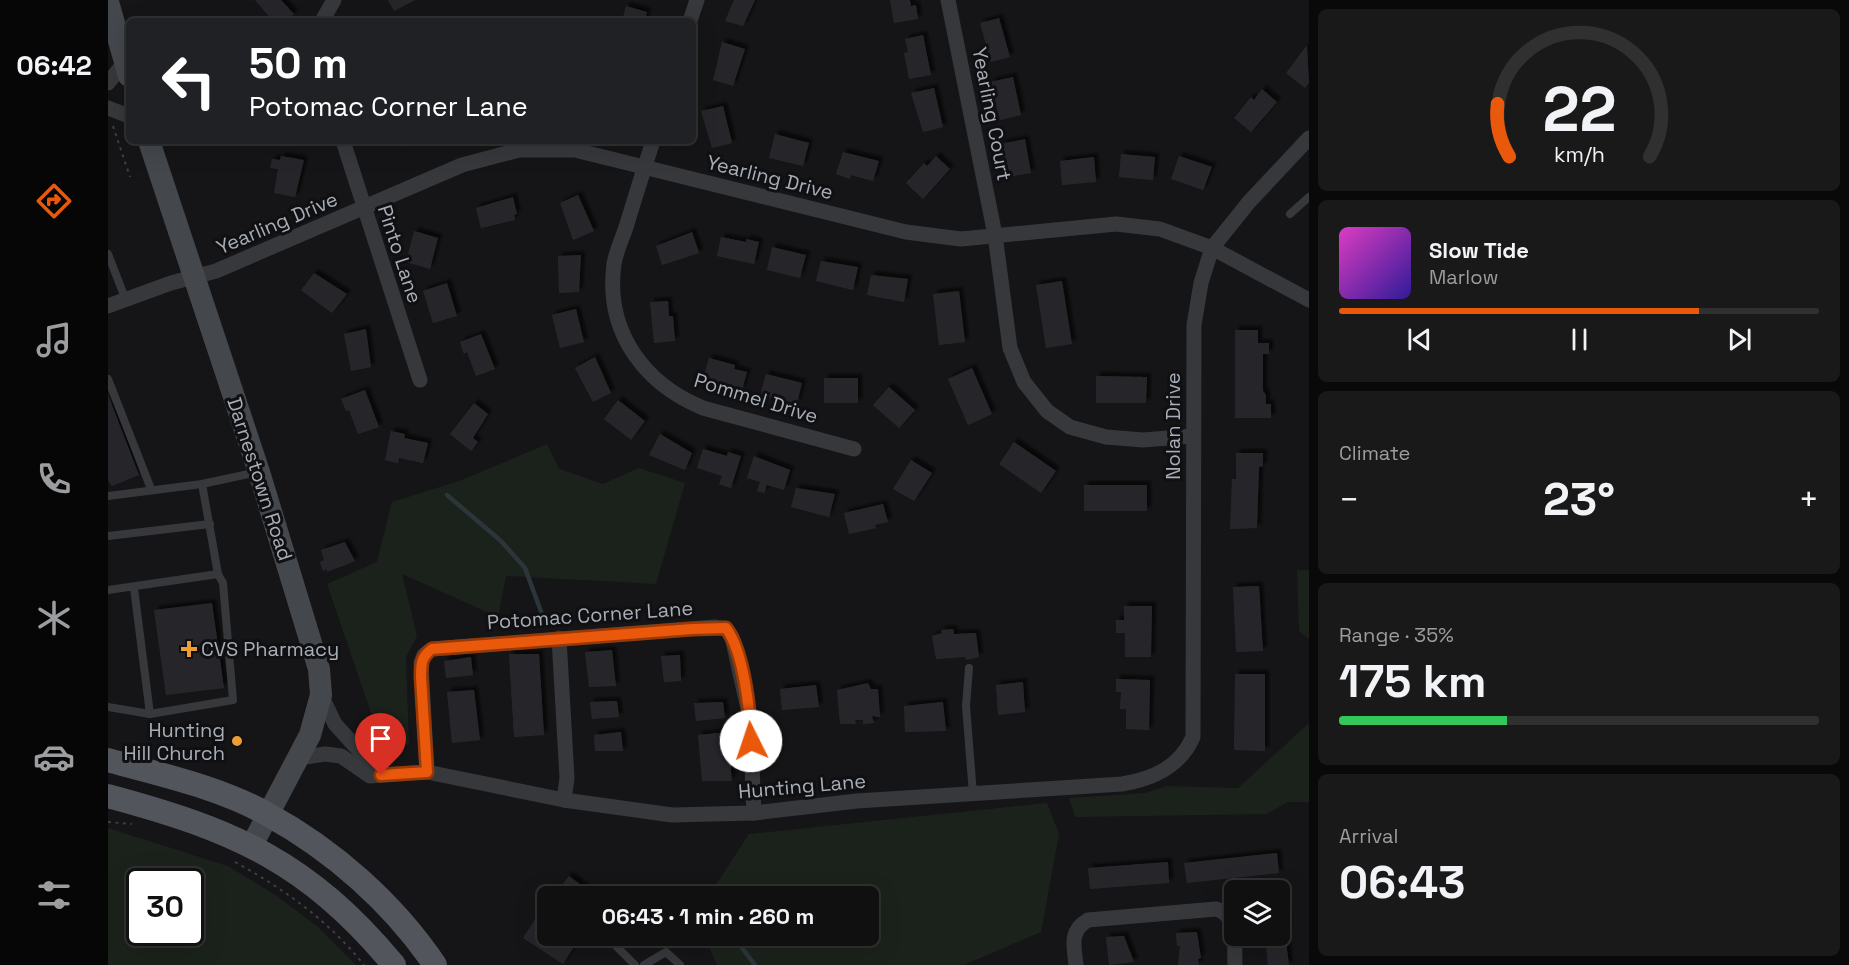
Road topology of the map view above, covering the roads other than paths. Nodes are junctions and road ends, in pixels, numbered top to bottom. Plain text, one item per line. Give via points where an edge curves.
1 (333, 0) edge
2 (697, 0) edge
3 (948, 0) edge
4 (108, 2) edge
5 (324, 18) edge
6 (691, 18) edge
7 (126, 65) edge
8 (126, 70) edge
9 (108, 83) edge
10 (108, 108) edge
11 (126, 115) edge
12 (1309, 138) edge
13 (149, 144) edge
14 (344, 144) edge
15 (652, 144) edge
16 (645, 167) junction
17 (1309, 197) edge
18 (363, 209) junction
19 (1290, 214) dead end
20 (995, 235) junction
21 (1212, 248) junction
22 (108, 254) edge
23 (194, 277) junction
24 (125, 298) junction
25 (1309, 300) edge
26 (108, 306) edge
27 (108, 379) edge
28 (420, 380) dead end
29 (1193, 436) junction
30 (854, 449) dead end
31 (259, 472) junction
32 (202, 484) junction
33 (151, 489) junction
34 (108, 496) edge
35 (210, 524) junction
36 (108, 536) edge
37 (218, 574) junction
38 (134, 588) junction
39 (108, 590) edge
40 (559, 638) junction
41 (969, 668) dead end
42 (321, 695) junction
43 (108, 707) edge
44 (150, 714) junction
45 (1186, 753) joint
46 (298, 758) junction
47 (108, 760) edge
48 (427, 772) junction
49 (381, 775) junction
50 (973, 794) junction
51 (108, 796) edge
52 (564, 800) junction
53 (267, 813) junction
54 (754, 813) junction
55 (252, 845) junction
56 (614, 946) edge
57 (394, 965) edge
58 (435, 965) edge
59 (635, 965) edge
60 (644, 965) edge
61 (680, 965) edge
62 (1076, 965) edge
63 (1235, 965) edge

1 - 5 street
2 - 6 street
3 - 20 street, Yearling Court
4 - 7 main road
8 - 9 street
10 - 11 street
12 - 21 street, Nolan Drive
13 - 23 main road, Darnestown Road
14 - 18 street, Pinto Lane
15 - 16 street, Pommel Drive
16 - 18 street, Yearling Drive via 575,150 519,150 462,165
16 - 20 street, Yearling Drive via 906,232 961,239
16 - 30 street, Pommel Drive via 614,263 613,299 622,334 644,370 681,399 703,408
17 - 19 lane
18 - 23 street, Yearling Drive
18 - 28 street, Pinto Lane
20 - 21 street, Yearling Drive via 1116,224 1160,229
20 - 29 street, Yearling Court via 1010,348 1024,382 1047,411 1070,427 1106,437 1143,440
21 - 25 street, Yearling Drive
21 - 29 street, Nolan Drive via 1194,325
22 - 24 lane
23 - 24 street, Yearling Drive
23 - 31 main road, Darnestown Road
24 - 26 street, Yearling Drive
27 - 33 lane
29 - 45 street, Nolan Drive via 1192,736
31 - 32 lane
31 - 42 main road, Darnestown Road via 319,669
32 - 33 lane
32 - 35 lane
33 - 34 lane
35 - 36 lane
35 - 37 lane
37 - 38 lane
37 - 44 lane via 223,584 233,700
38 - 39 lane
38 - 44 lane
40 - 48 street, Potomac Corner Lane via 432,649 424,655 421,677
40 - 52 street via 567,778
40 - 54 street, Potomac Corner Lane via 726,628 732,637 750,718
41 - 50 lane via 966,706
42 - 46 main road, Darnestown Road via 310,735
42 - 49 street via 335,724
43 - 44 lane
45 - 50 street, Hunting Lane via 1160,774 1142,781
46 - 49 street, Hunting Lane via 341,756 370,776
46 - 53 main road, Darnestown Road
47 - 53 main road via 200,787
48 - 49 street, Hunting Lane
48 - 52 street, Hunting Lane
50 - 54 street, Hunting Lane via 857,801
51 - 55 main road via 178,816
52 - 54 street, Hunting Lane via 672,815
53 - 55 main road, Darnestown Road
53 - 58 main road via 350,871 389,907
55 - 57 main road via 328,895
56 - 59 lane
60 - 61 lane via 666,952
62 - 63 street via 1074,934 1088,920 1216,909 1233,921

